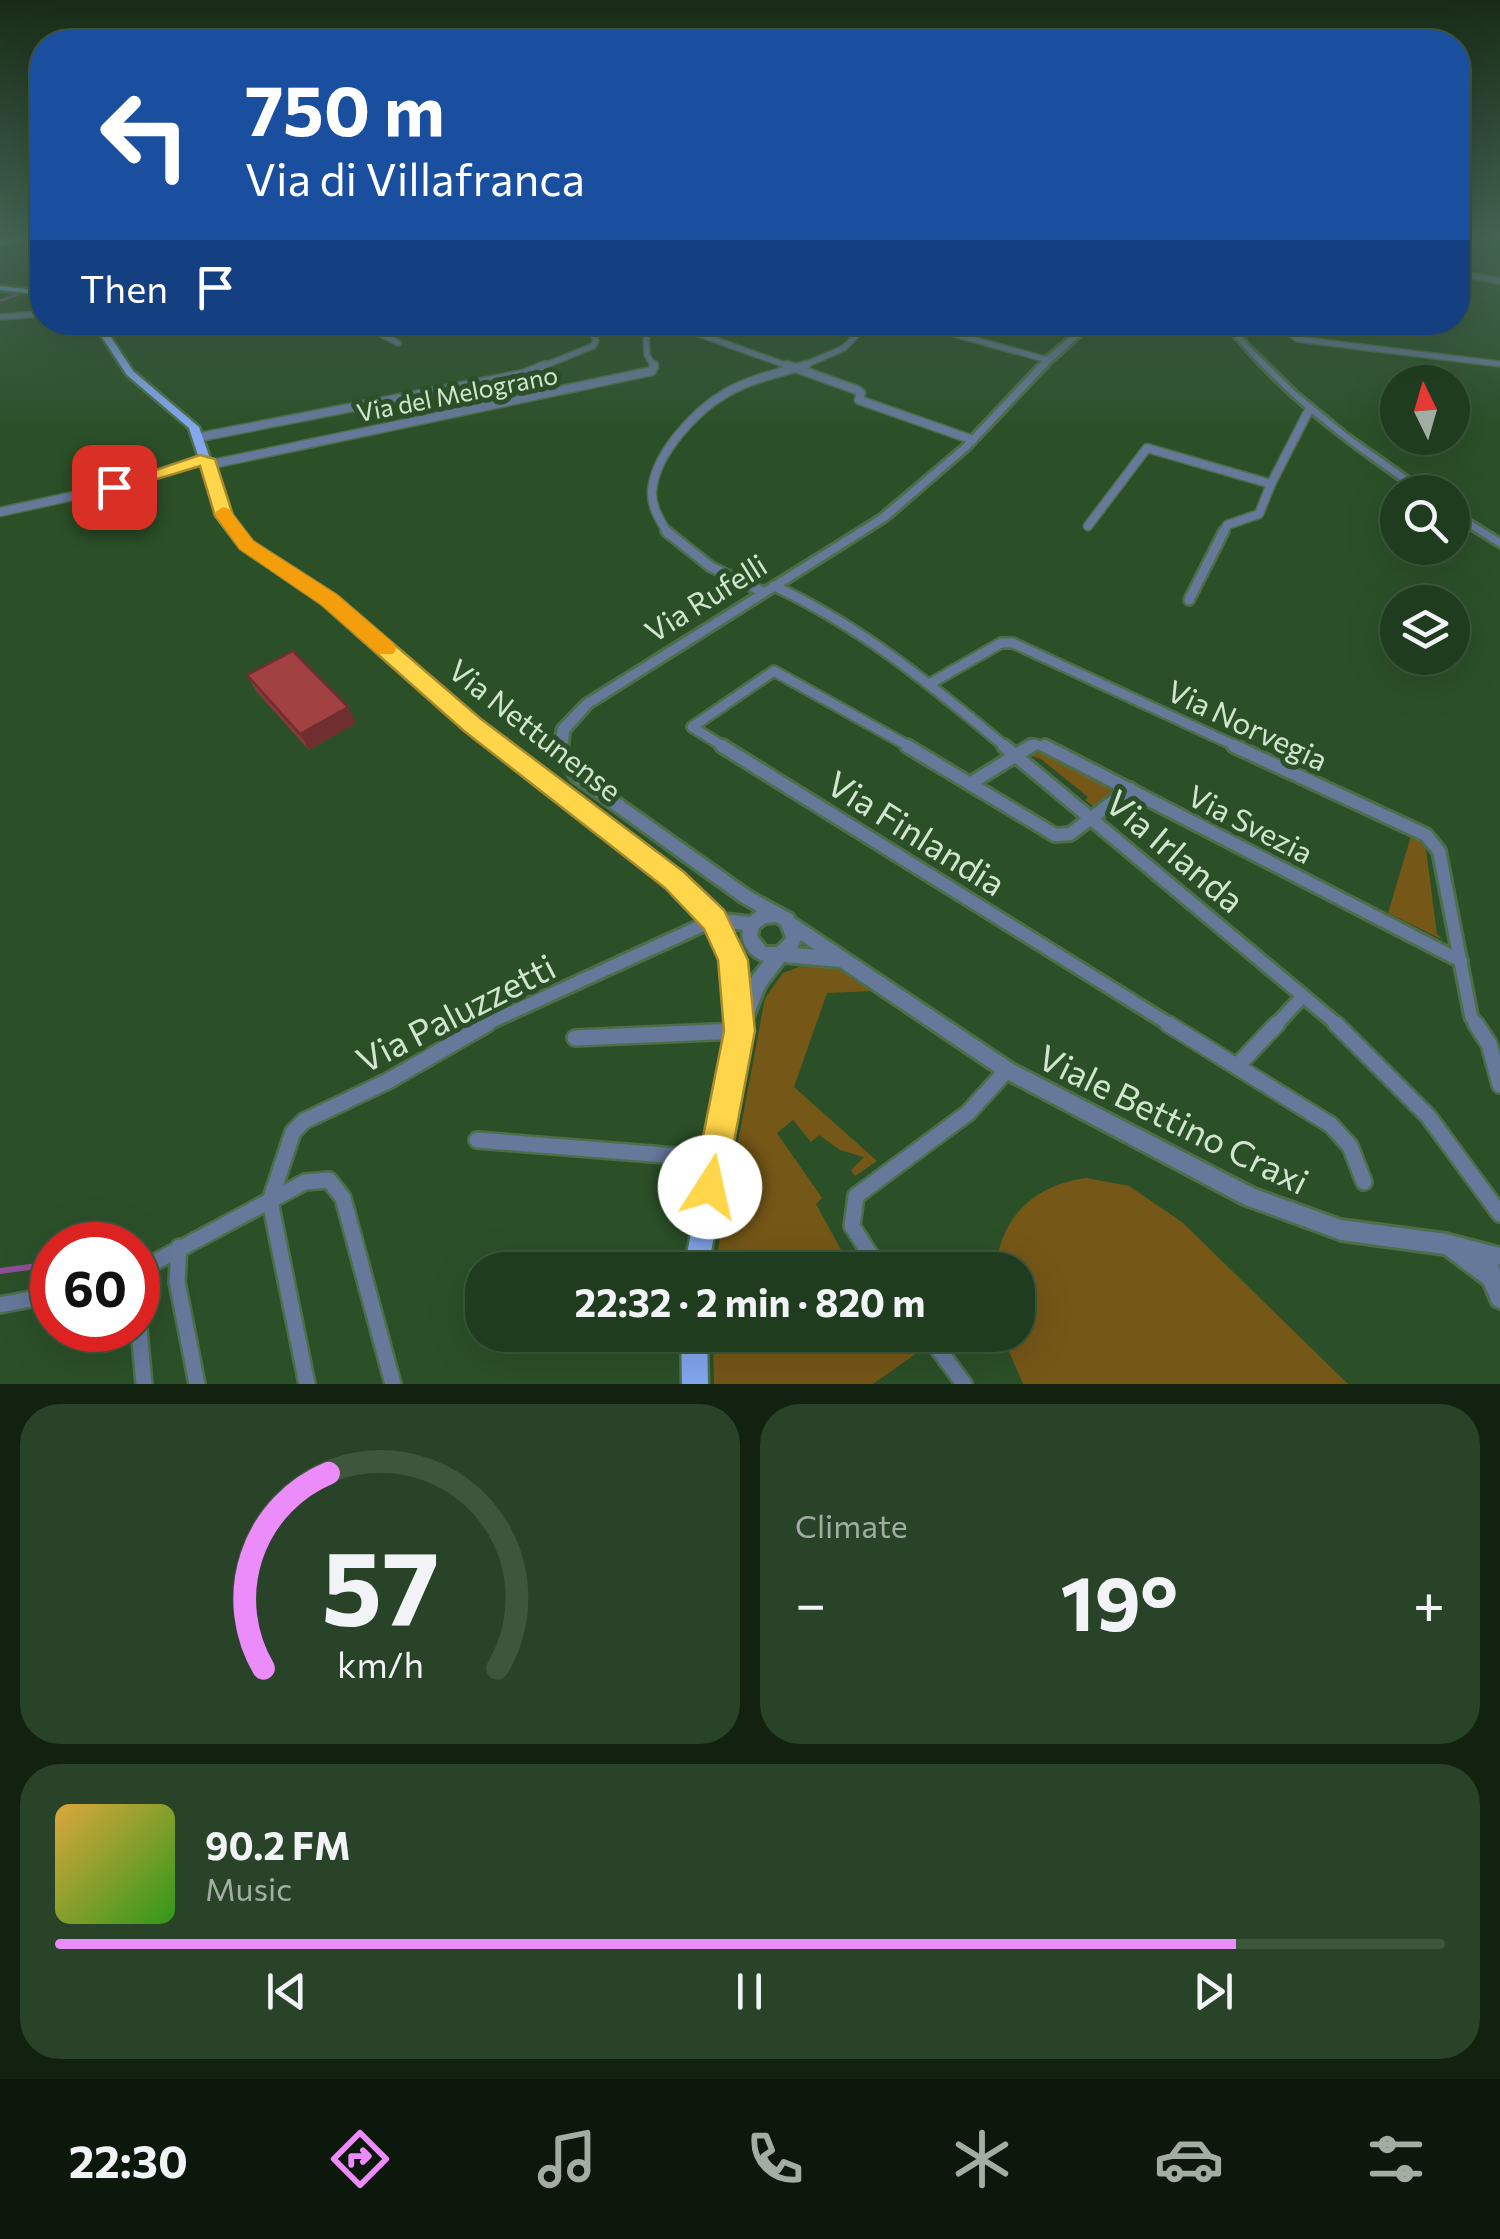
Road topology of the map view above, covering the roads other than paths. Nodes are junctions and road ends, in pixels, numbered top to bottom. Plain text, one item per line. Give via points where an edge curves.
1 (30, 312) edge
2 (0, 316) edge
3 (105, 335) edge
4 (382, 335) edge
5 (593, 335) edge
6 (646, 335) edge
7 (702, 335) edge
8 (858, 335) edge
9 (957, 335) edge
10 (1078, 335) edge
11 (1237, 335) edge
12 (1289, 335) edge
13 (398, 344) dead end
14 (1048, 360) junction
15 (1500, 364) edge
16 (796, 368) junction
17 (1310, 408) junction
18 (200, 438) junction
19 (973, 440) junction
20 (207, 462) junction
21 (1401, 475) edge
22 (1271, 484) junction
23 (0, 512) edge
24 (1470, 524) edge
25 (1088, 526) dead end
26 (1500, 544) edge
27 (768, 589) junction
28 (1189, 600) dead end
29 (931, 683) junction
30 (1017, 755) junction
31 (972, 783) junction
32 (1130, 789) junction
33 (1091, 818) junction
34 (746, 897) junction
35 (714, 920) junction
36 (784, 920) junction
37 (751, 928) junction
38 (778, 954) junction
39 (732, 956) junction
40 (1461, 960) junction
41 (853, 966) junction
42 (1304, 996) junction
43 (740, 1031) junction
44 (575, 1038) dead end
45 (1237, 1066) junction
46 (1007, 1070) junction
47 (1500, 1085) edge
48 (477, 1140) dead end
49 (716, 1160) junction
50 (1364, 1182) dead end
51 (270, 1202) junction
52 (1499, 1214) edge
53 (179, 1246) junction
54 (699, 1252) edge
55 (868, 1252) edge
56 (160, 1257) edge
57 (1497, 1257) edge
58 (1500, 1298) edge
59 (30, 1299) edge
60 (0, 1305) edge
61 (141, 1352) edge
62 (694, 1352) edge
63 (940, 1352) edge
64 (144, 1384) edge
65 (197, 1384) edge
66 (307, 1384) edge
67 (393, 1384) edge
68 (695, 1384) edge
69 (964, 1384) edge

1 - 2 street
3 - 18 main road, Via Nettunense via 130,373 184,416
4 - 13 street
5 - 18 street via 592,346 523,374
6 - 20 street, Via del Melograno via 652,372
7 - 16 street
8 - 16 street
9 - 14 street
10 - 14 street, Via Rufelli
11 - 17 street
12 - 15 street
14 - 19 street, Via Rufelli
16 - 19 street via 858,391 859,400
16 - 27 street, Via Irlanda via 744,384 710,404 662,456 651,482 653,507 672,541 713,569
17 - 21 street
17 - 22 street
18 - 20 main road, Via Nettunense
19 - 27 street, Via Rufelli via 868,528
20 - 23 street
20 - 35 main road, Via Nettunense via 224,516 247,545 330,600 472,725 675,880
22 - 25 street via 1147,448
22 - 28 street via 1259,514 1226,525
24 - 26 street
27 - 29 street, Via Irlanda via 878,642
27 - 34 street, Via Rufelli via 584,706 566,723 559,744 583,780
29 - 30 street, Via Irlanda
29 - 40 street, Via Norvegia via 1011,642 1420,832 1440,853
30 - 31 street
30 - 32 street, Via Svezia via 1040,744
30 - 33 street, Via Irlanda
31 - 33 street, Via Finlandia via 1055,835 1070,834
31 - 45 street, Via Finlandia via 774,671 692,727
32 - 33 street
32 - 40 street, Via Svezia
33 - 42 street, Via Irlanda
34 - 36 street, Viale Bettino Craxi
34 - 37 street
35 - 37 street
35 - 39 main road, Via Nettunense
35 - 51 street, Via Paluzzetti via 472,1030 304,1121 293,1132
36 - 37 street via 763,916
36 - 38 street via 792,944
36 - 41 street, Viale Bettino Craxi
37 - 38 street via 755,949
37 - 39 street
38 - 39 street
38 - 41 street via 820,955
38 - 43 street via 758,982
39 - 43 main road, Via Nettunense
40 - 47 street via 1471,1016 1489,1044
41 - 46 street, Viale Bettino Craxi
42 - 45 street
42 - 52 street, Via Irlanda via 1400,1086
43 - 44 street
43 - 49 main road, Via Nettunense
45 - 50 street, Via Finlandia via 1340,1133
46 - 55 street via 968,1113 856,1196 851,1226
46 - 57 street, Viale Bettino Craxi via 1286,1212 1351,1232
48 - 49 street
49 - 54 main road, Via Nettunense
51 - 53 street
51 - 66 street
51 - 67 street via 317,1178 340,1192
53 - 56 street
53 - 65 street via 177,1282
57 - 58 street
59 - 60 street
61 - 64 street
62 - 68 main road
63 - 69 street

